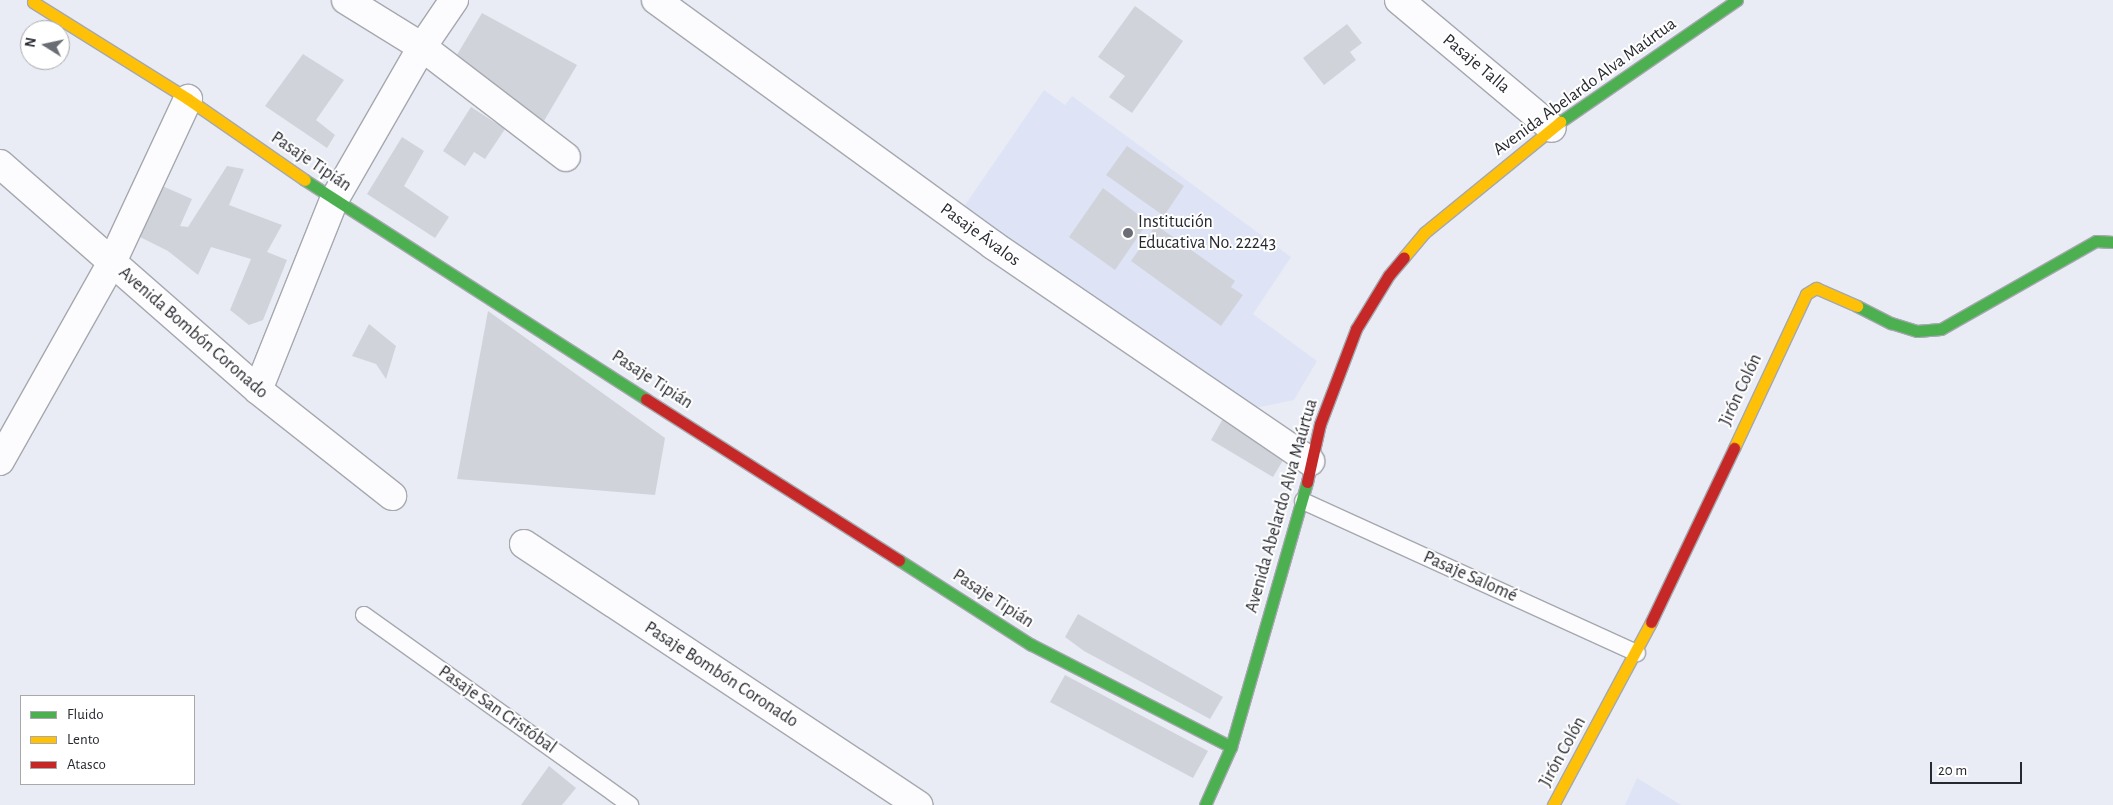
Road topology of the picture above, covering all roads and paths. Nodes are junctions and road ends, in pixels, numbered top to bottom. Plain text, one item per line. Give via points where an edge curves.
1 (346, 0) edge
2 (454, 0) edge
3 (656, 0) edge
4 (1399, 0) edge
5 (1731, 1) edge
6 (33, 2) dead end
7 (422, 47) junction
8 (188, 99) junction
9 (1552, 128) junction
10 (566, 157) dead end
11 (0, 164) edge
12 (334, 200) junction
13 (2113, 242) edge
14 (112, 262) junction
15 (258, 390) junction
16 (3, 449) edge
17 (1310, 461) junction
18 (392, 496) dead end
19 (1303, 501) junction
20 (524, 544) dead end
21 (364, 615) dead end
22 (1637, 653) junction
23 (1231, 747) junction
24 (630, 805) edge
25 (918, 805) edge
26 (1205, 805) edge
27 (1554, 805) edge

1 - 7 street
2 - 7 street
3 - 17 street, Pasaje Ávalos via 994,245
4 - 9 street, Pasaje Talla
5 - 9 street, Avenida Abelardo Alva Maúrtua
6 - 8 street, Pasaje Tipián
7 - 10 street
7 - 12 street
8 - 12 street, Pasaje Tipián
8 - 14 street
9 - 17 street, Avenida Abelardo Alva Maúrtua via 1424,233 1389,275 1356,329 1320,424
11 - 14 street, Avenida Bombón Coronado
12 - 15 street
12 - 23 street, Pasaje Tipián via 1030,644
13 - 22 street, Jirón Colón via 2096,241 1941,329 1917,330 1891,323 1828,291 1816,288 1806,294
14 - 15 street, Avenida Bombón Coronado
14 - 16 street
15 - 18 street, Avenida Bombón Coronado
17 - 19 street, Avenida Abelardo Alva Maúrtua
19 - 22 lane, Pasaje Salomé
19 - 23 street, Avenida Abelardo Alva Maúrtua
20 - 25 street, Pasaje Bombón Coronado
21 - 24 lane, Pasaje San Cristóbal
22 - 27 street, Jirón Colón
23 - 26 street, Avenida Abelardo Alva Maúrtua

